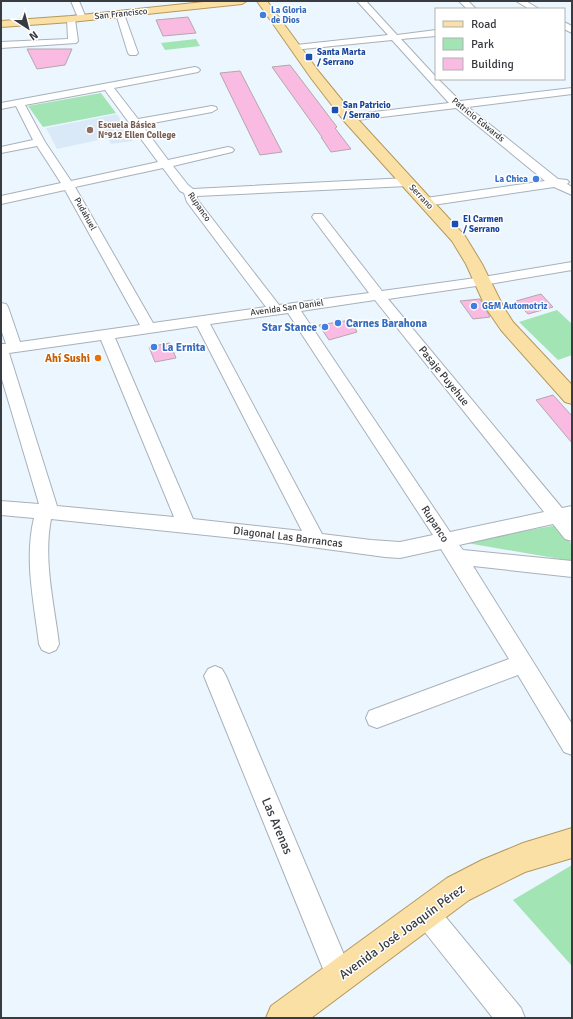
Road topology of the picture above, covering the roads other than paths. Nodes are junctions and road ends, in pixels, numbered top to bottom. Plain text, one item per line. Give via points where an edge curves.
1 (75, 1) edge
2 (242, 1) edge
3 (262, 1) edge
4 (361, 1) edge
5 (463, 1) edge
6 (520, 1) edge
7 (471, 8) edge
8 (533, 8) edge
9 (120, 14) junction
10 (82, 18) junction
11 (71, 19) junction
12 (1, 24) edge
13 (435, 33) edge
14 (394, 38) junction
15 (1, 45) edge
16 (296, 48) junction
17 (133, 53) dead end
18 (194, 70) dead end
19 (560, 84) dead end
20 (107, 86) junction
21 (571, 92) edge
22 (19, 103) junction
23 (459, 105) junction
24 (1, 106) edge
25 (212, 108) dead end
26 (349, 118) junction
27 (135, 123) junction
28 (40, 142) junction
29 (1, 150) edge
30 (228, 150) dead end
31 (166, 164) junction
32 (572, 181) edge
33 (407, 182) junction
34 (555, 183) junction
35 (68, 185) junction
36 (572, 191) edge
37 (190, 192) junction
38 (1, 200) edge
39 (426, 202) junction
40 (318, 217) dead end
41 (572, 266) edge
42 (483, 281) junction
43 (379, 296) junction
44 (1, 307) edge
45 (292, 308) junction
46 (275, 310) junction
47 (201, 320) junction
48 (148, 328) junction
49 (106, 333) junction
50 (5, 349) edge
51 (572, 396) edge
52 (1, 508) edge
53 (47, 512) junction
54 (565, 515) edge
55 (187, 526) junction
56 (572, 534) edge
57 (316, 540) junction
58 (446, 540) junction
59 (457, 557) junction
60 (572, 569) edge
61 (49, 644) dead end
62 (522, 664) junction
63 (215, 676) dead end
64 (377, 718) dead end
65 (572, 744) edge
66 (572, 843) edge
67 (425, 912) junction
68 (340, 976) junction
69 (284, 1018) edge
70 (511, 1018) edge

1 - 10 street
2 - 9 main road, San Francisco
3 - 16 main road, Serrano
4 - 14 street, Patricio Edwards
5 - 7 street
6 - 8 street
9 - 10 main road, San Francisco
9 - 17 street
10 - 11 main road, San Francisco
11 - 12 main road, San Francisco
11 - 15 street via 74,42
13 - 14 street
14 - 16 street
14 - 23 street, Patricio Edwards
16 - 26 main road, Serrano
18 - 20 street
19 - 21 street
20 - 22 street
20 - 27 street, Rupanco
21 - 23 street
22 - 24 street
22 - 28 street, Pudahuel
23 - 26 street
23 - 34 street, Patricio Edwards
25 - 27 street
26 - 33 main road, Serrano
27 - 31 street, Rupanco
28 - 29 street
28 - 35 street, Pudahuel
30 - 31 street
31 - 35 street
31 - 37 street, Rupanco
32 - 34 street
33 - 37 street
33 - 39 main road, Serrano
34 - 36 street, Patricio Edwards
34 - 39 street
35 - 38 street
35 - 48 street, Pudahuel
37 - 46 street, Rupanco via 191,199
39 - 42 main road, Serrano via 459,239
40 - 43 street, Pasaje Puyehue
41 - 42 street, Avenida San Daniel
42 - 43 street, Avenida San Daniel
42 - 51 main road, Serrano via 495,308 507,326
43 - 45 street, Avenida San Daniel
43 - 54 street, Pasaje Puyehue
44 - 50 street
45 - 46 street, Avenida San Daniel
45 - 58 street, Rupanco
46 - 47 street, Avenida San Daniel
47 - 48 street, Avenida San Daniel
47 - 57 street
48 - 49 street, Avenida San Daniel
49 - 50 street, Avenida San Daniel
49 - 55 street
50 - 53 street
52 - 53 street, Diagonal Las Barrancas
53 - 55 street, Diagonal Las Barrancas
53 - 61 street via 40,527 38,548
54 - 56 street, Pasaje Puyehue
54 - 58 street, Diagonal Las Barrancas
55 - 57 street, Diagonal Las Barrancas
57 - 58 street, Diagonal Las Barrancas via 384,550 400,550
58 - 59 street, Rupanco
59 - 60 street
59 - 62 street, Rupanco
62 - 64 street
62 - 65 street, Rupanco
63 - 68 street, Las Arenas
66 - 67 main road, Avenida José Joaquín Pérez via 523,858 492,871 458,889
67 - 68 main road, Avenida José Joaquín Pérez
67 - 70 street
68 - 69 main road, Avenida José Joaquín Pérez

